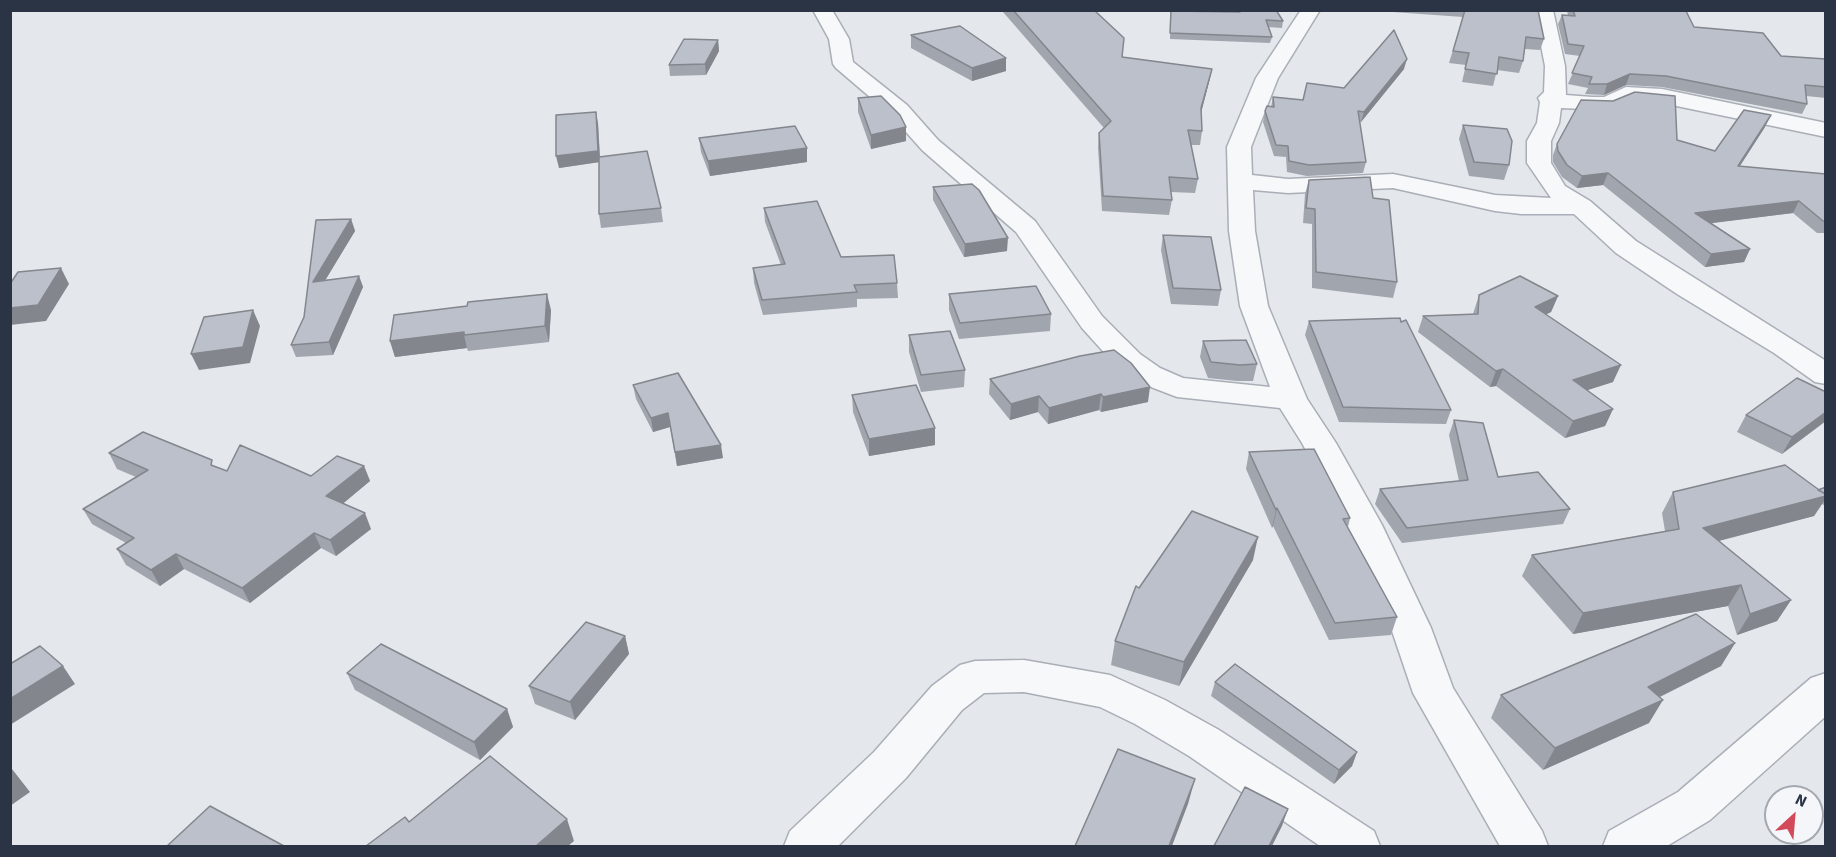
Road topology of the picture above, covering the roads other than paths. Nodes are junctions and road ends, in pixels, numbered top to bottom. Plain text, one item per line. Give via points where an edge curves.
1 (822, 10) edge
2 (1311, 10) edge
3 (1543, 10) edge
4 (1551, 102) junction
5 (1826, 130) edge
6 (1242, 182) junction
7 (1581, 206) junction
8 (1826, 375) edge
9 (1291, 399) junction
10 (1820, 705) edge
11 (807, 846) edge
12 (1357, 846) edge
13 (1525, 846) edge
14 (1626, 846) edge

1 - 9 street via 839,39 843,64 1026,227 1092,322 1129,361 1177,387
2 - 6 street via 1278,58 1239,147
3 - 4 street via 1555,66 1555,95 1549,98
4 - 5 street via 1601,104 1626,94 1662,96
4 - 7 street via 1548,123 1539,141 1539,163 1556,191
6 - 7 street via 1288,186 1393,181 1495,203
6 - 9 street via 1242,231 1254,306
7 - 8 street via 1626,247
9 - 13 street via 1364,525 1411,628 1434,693
10 - 14 street via 1694,806
11 - 12 street via 890,765 947,698 975,677 1023,676 1110,692 1150,712 1204,743

